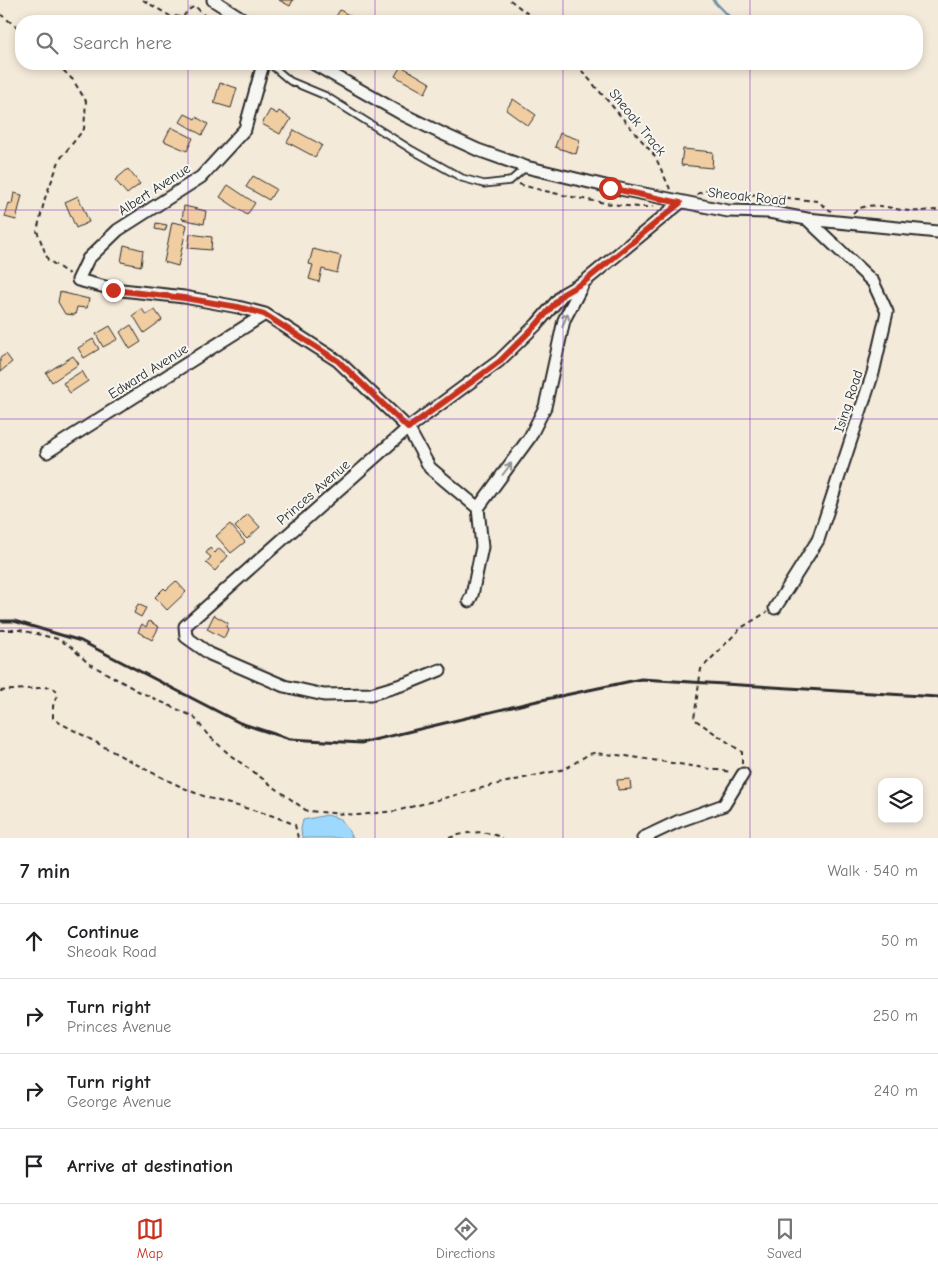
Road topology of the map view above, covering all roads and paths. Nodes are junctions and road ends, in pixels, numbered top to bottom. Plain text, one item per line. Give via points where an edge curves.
1 (142, 0) edge
2 (213, 0) edge
3 (510, 0) edge
4 (0, 14) edge
5 (168, 15) edge
6 (184, 15) edge
7 (204, 15) edge
8 (237, 15) edge
9 (529, 15) edge
10 (15, 25) edge
11 (63, 70) edge
12 (261, 70) edge
13 (277, 70) edge
14 (325, 70) edge
15 (581, 70) edge
16 (526, 167) junction
17 (510, 180) junction
18 (693, 195) dead end
19 (676, 202) junction
20 (938, 210) edge
21 (832, 212) dead end
22 (848, 215) dead end
23 (807, 219) junction
24 (938, 232) edge
25 (78, 280) junction
26 (584, 282) junction
27 (264, 314) junction
28 (408, 428) junction
29 (47, 452) dead end
30 (478, 508) junction
31 (469, 601) dead end
32 (775, 608) joint
33 (0, 630) edge
34 (440, 670) dead end
35 (0, 691) edge
36 (743, 774) junction
37 (298, 838) edge
38 (449, 838) edge
39 (502, 838) edge
40 (643, 838) edge

1 - 5 path
2 - 8 street
3 - 9 path
4 - 10 path
6 - 7 path via 195,6
11 - 25 path via 86,101 84,129 60,159 37,231 48,260
12 - 25 street, Albert Avenue via 245,129 200,177 118,230 88,259
13 - 17 lane via 290,81 326,96 462,178 484,184
14 - 16 street, Sheoak Road via 443,134
15 - 19 path, Sheoak Track via 656,156
16 - 17 lane
16 - 19 street, Sheoak Road
17 - 19 path via 561,194 648,208
18 - 21 path via 708,190 780,196 817,201
19 - 23 street, Sheoak Road
19 - 26 street, Princes Avenue
20 - 22 path via 911,211 867,205
23 - 24 street, Sheoak Road
23 - 32 street, Ising Road via 873,282 887,312 873,373 818,540
25 - 27 street via 113,290 184,298
26 - 28 street, Princes Avenue via 563,294 499,362
30 -> 26 street via 530,437 545,407 564,320
27 - 28 street via 338,361
27 - 29 street, Edward Avenue
28 - 30 street via 430,468
28 - 34 street, Princes Avenue via 185,626 186,638 210,654 284,686 324,694 371,694
30 - 31 street via 482,547
32 - 36 path via 741,628 701,669 694,719 742,752
33 - 36 path via 20,630 58,639 88,663 194,717 230,755 307,811 358,815 396,811 565,769 594,753
35 - 37 path via 51,687 57,695 53,718 60,723 194,792 283,818 295,824
36 - 40 street via 724,805
38 - 39 path via 477,832

